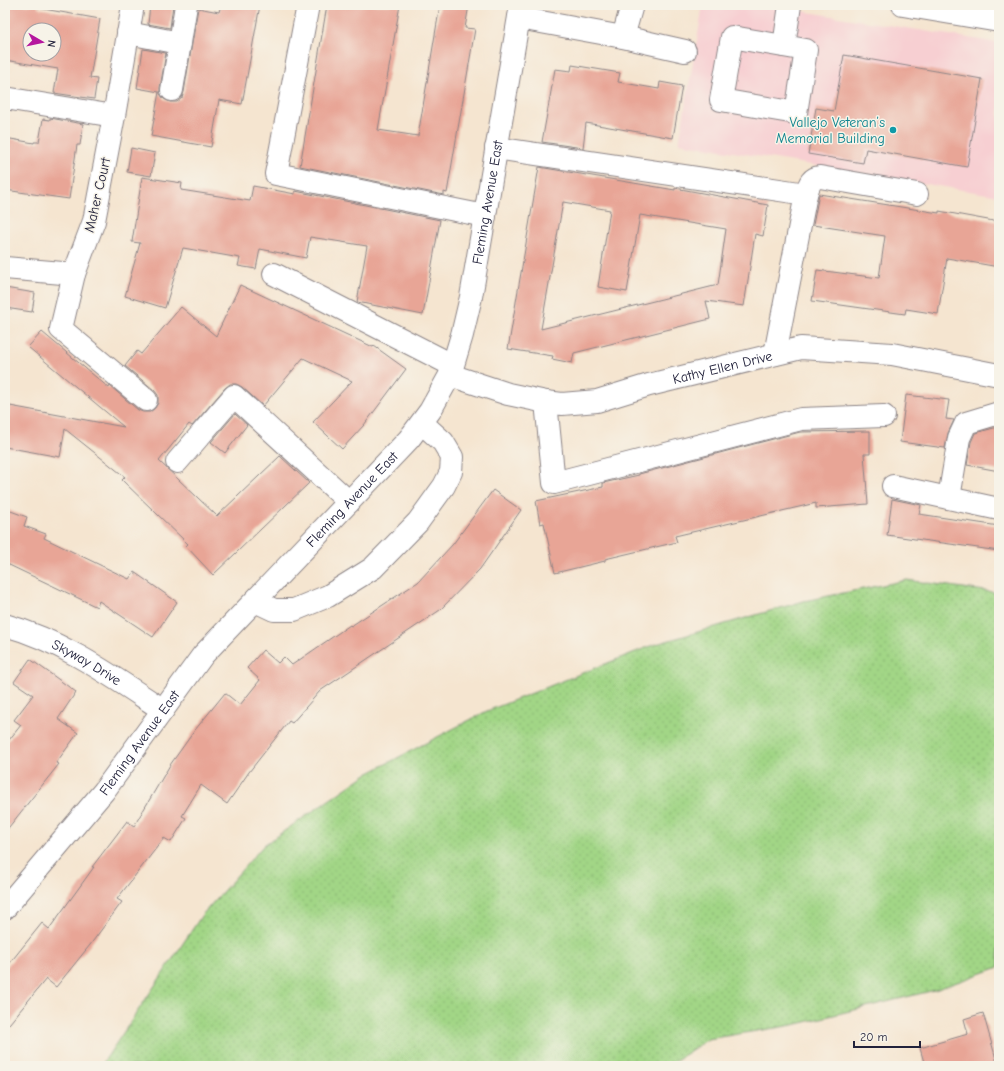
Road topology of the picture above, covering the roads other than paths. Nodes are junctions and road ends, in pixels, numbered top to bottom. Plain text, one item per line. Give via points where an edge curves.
1 (133, 5) edge
2 (186, 5) edge
3 (308, 5) edge
4 (632, 5) edge
5 (790, 5) edge
6 (904, 5) edge
7 (953, 9) edge
8 (520, 12) edge
9 (999, 21) edge
10 (128, 33) junction
11 (623, 37) junction
12 (180, 43) junction
13 (784, 46) junction
14 (685, 51) dead end
15 (172, 90) dead end
16 (5, 98) edge
17 (114, 116) junction
18 (496, 148) junction
19 (806, 194) junction
20 (917, 194) dead end
21 (485, 216) junction
22 (5, 268) edge
23 (74, 274) junction
24 (274, 274) dead end
25 (774, 354) junction
26 (451, 370) junction
27 (999, 375) edge
28 (146, 400) dead end
29 (546, 402) junction
30 (999, 413) edge
31 (884, 416) dead end
32 (422, 423) junction
33 (177, 462) dead end
34 (893, 486) dead end
35 (949, 498) junction
36 (349, 502) junction
37 (999, 509) edge
38 (255, 601) junction
39 (5, 624) edge
40 (163, 710) junction
41 (5, 908) edge

1 - 10 street, Maher Court
2 - 12 street
3 - 21 street via 276,174
4 - 11 street
5 - 13 street
6 - 7 street
7 - 9 street
8 - 11 street
8 - 18 street, Fleming Avenue East
10 - 12 street
10 - 17 street, Maher Court
11 - 14 street
12 - 15 street
13 - 13 street via 806,50 796,113 721,100 732,37
16 - 17 street
17 - 23 street, Maher Court via 94,221
18 - 19 street
18 - 21 street, Fleming Avenue East
19 - 20 street via 812,180 820,177
19 - 25 street
21 - 26 street, Fleming Avenue East via 472,297
22 - 23 street
23 - 28 street, Maher Court via 61,330
24 - 26 street, Kathy Ellen Drive
25 - 27 street, Kathy Ellen Drive via 801,348 892,354
25 - 29 street, Kathy Ellen Drive via 649,385 597,401 562,404
26 - 29 street, Kathy Ellen Drive via 508,394
26 - 32 street, Fleming Avenue East
29 - 31 street via 554,483 801,420
30 - 35 street via 966,423 958,438
32 - 36 street, Fleming Avenue East
32 - 38 street via 443,442 452,457 452,472 418,522 372,568 328,596 294,610 274,610
33 - 36 street via 234,396
34 - 35 street
35 - 37 street
36 - 38 street, Fleming Avenue East
38 - 40 street, Fleming Avenue East via 204,655
39 - 40 street, Skyway Drive via 28,631 92,663
40 - 41 street, Fleming Avenue East via 104,791

